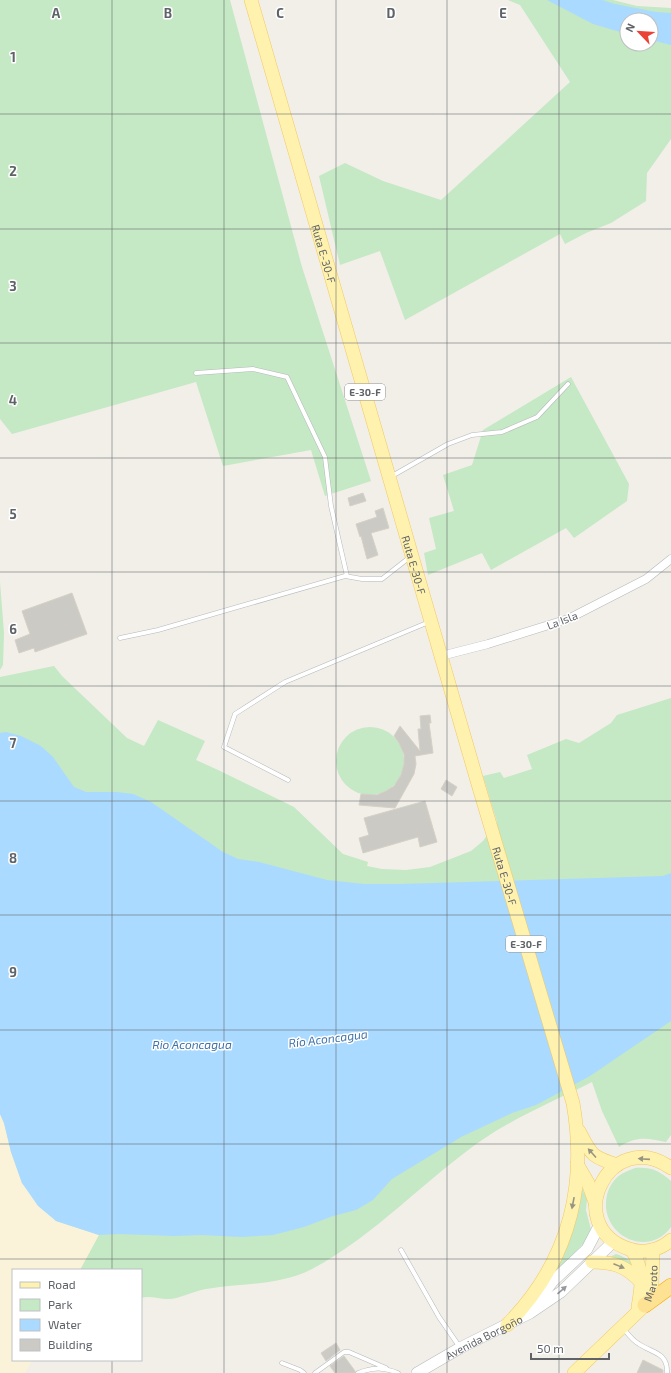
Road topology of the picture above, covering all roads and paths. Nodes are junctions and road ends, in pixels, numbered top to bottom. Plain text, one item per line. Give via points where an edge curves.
1 (251, 0) edge
2 (196, 373) dead end
3 (568, 384) dead end
4 (390, 478) junction
5 (412, 556) junction
6 (671, 559) edge
7 (347, 576) junction
8 (431, 621) junction
9 (120, 638) dead end
10 (441, 656) junction
11 (288, 780) dead end
12 (578, 1129) junction
13 (577, 1164) junction
14 (617, 1165) junction
15 (671, 1168) edge
16 (595, 1204) junction
17 (600, 1224) junction
18 (671, 1240) edge
19 (613, 1242) junction
20 (401, 1250) dead end
21 (632, 1250) junction
22 (654, 1250) junction
23 (592, 1262) junction
24 (642, 1283) junction
25 (671, 1286) edge
26 (641, 1309) junction
27 (530, 1313) junction
28 (507, 1325) junction
29 (622, 1327) junction
30 (460, 1348) junction
31 (282, 1363) dead end
32 (386, 1368) junction
33 (321, 1371) edge
34 (304, 1373) edge
35 (315, 1373) edge
36 (358, 1373) edge
37 (398, 1373) edge
38 (417, 1373) edge
39 (574, 1373) edge
40 (667, 1373) edge

1 - 4 main road, Ruta E-30-F / E-30-F
2 - 7 lane via 253,369 287,377 325,457 331,506
3 - 4 lane via 537,418 502,432 472,435 448,444
4 - 5 main road, Ruta E-30-F / E-30-F
5 - 7 lane via 382,578 362,579
5 - 8 main road, Ruta E-30-F / E-30-F
6 - 10 street, La Isla via 646,578 568,619
7 - 9 lane via 158,630
8 - 10 main road, Ruta E-30-F / E-30-F
8 - 11 lane via 285,682 235,714 224,747
10 - 12 main road, Ruta E-30-F / E-30-F via 573,1103
12 - 13 main road, Ruta E-30-F / E-30-F
14 -> 12 main road, Ruta E-30-F / E-30-F via 594,1156
13 - 16 main road via 588,1183
13 -> 28 main road, Ruta E-30-F via 574,1201 558,1254 541,1284
15 -> 14 main road via 646,1158 627,1160
14 - 16 main road via 601,1182
16 - 17 main road
17 - 19 main road
17 - 27 main road, Avenida Borgoño via 587,1249 552,1282
18 - 22 main road
19 - 21 main road
19 - 23 main road, Avenida Borgoño
20 - 30 lane via 439,1317
21 - 22 main road
21 - 24 main road, Maroto via 639,1266
22 - 26 main road, Maroto via 652,1284
23 -> 24 main road via 617,1264 635,1275
27 -> 23 main road, Avenida Borgoño via 561,1292
24 - 26 main road, Maroto
25 - 26 highway
26 - 29 main road, Maroto
27 - 28 main road, Avenida Borgoño
28 - 30 main road, Avenida Borgoño
29 - 39 main road, Maroto
29 - 40 lane via 639,1344 664,1358 668,1366
30 - 38 main road, Avenida Borgoño
31 - 34 lane
32 - 33 lane via 344,1352
32 - 36 lane via 367,1369
32 - 37 lane
33 - 35 lane

